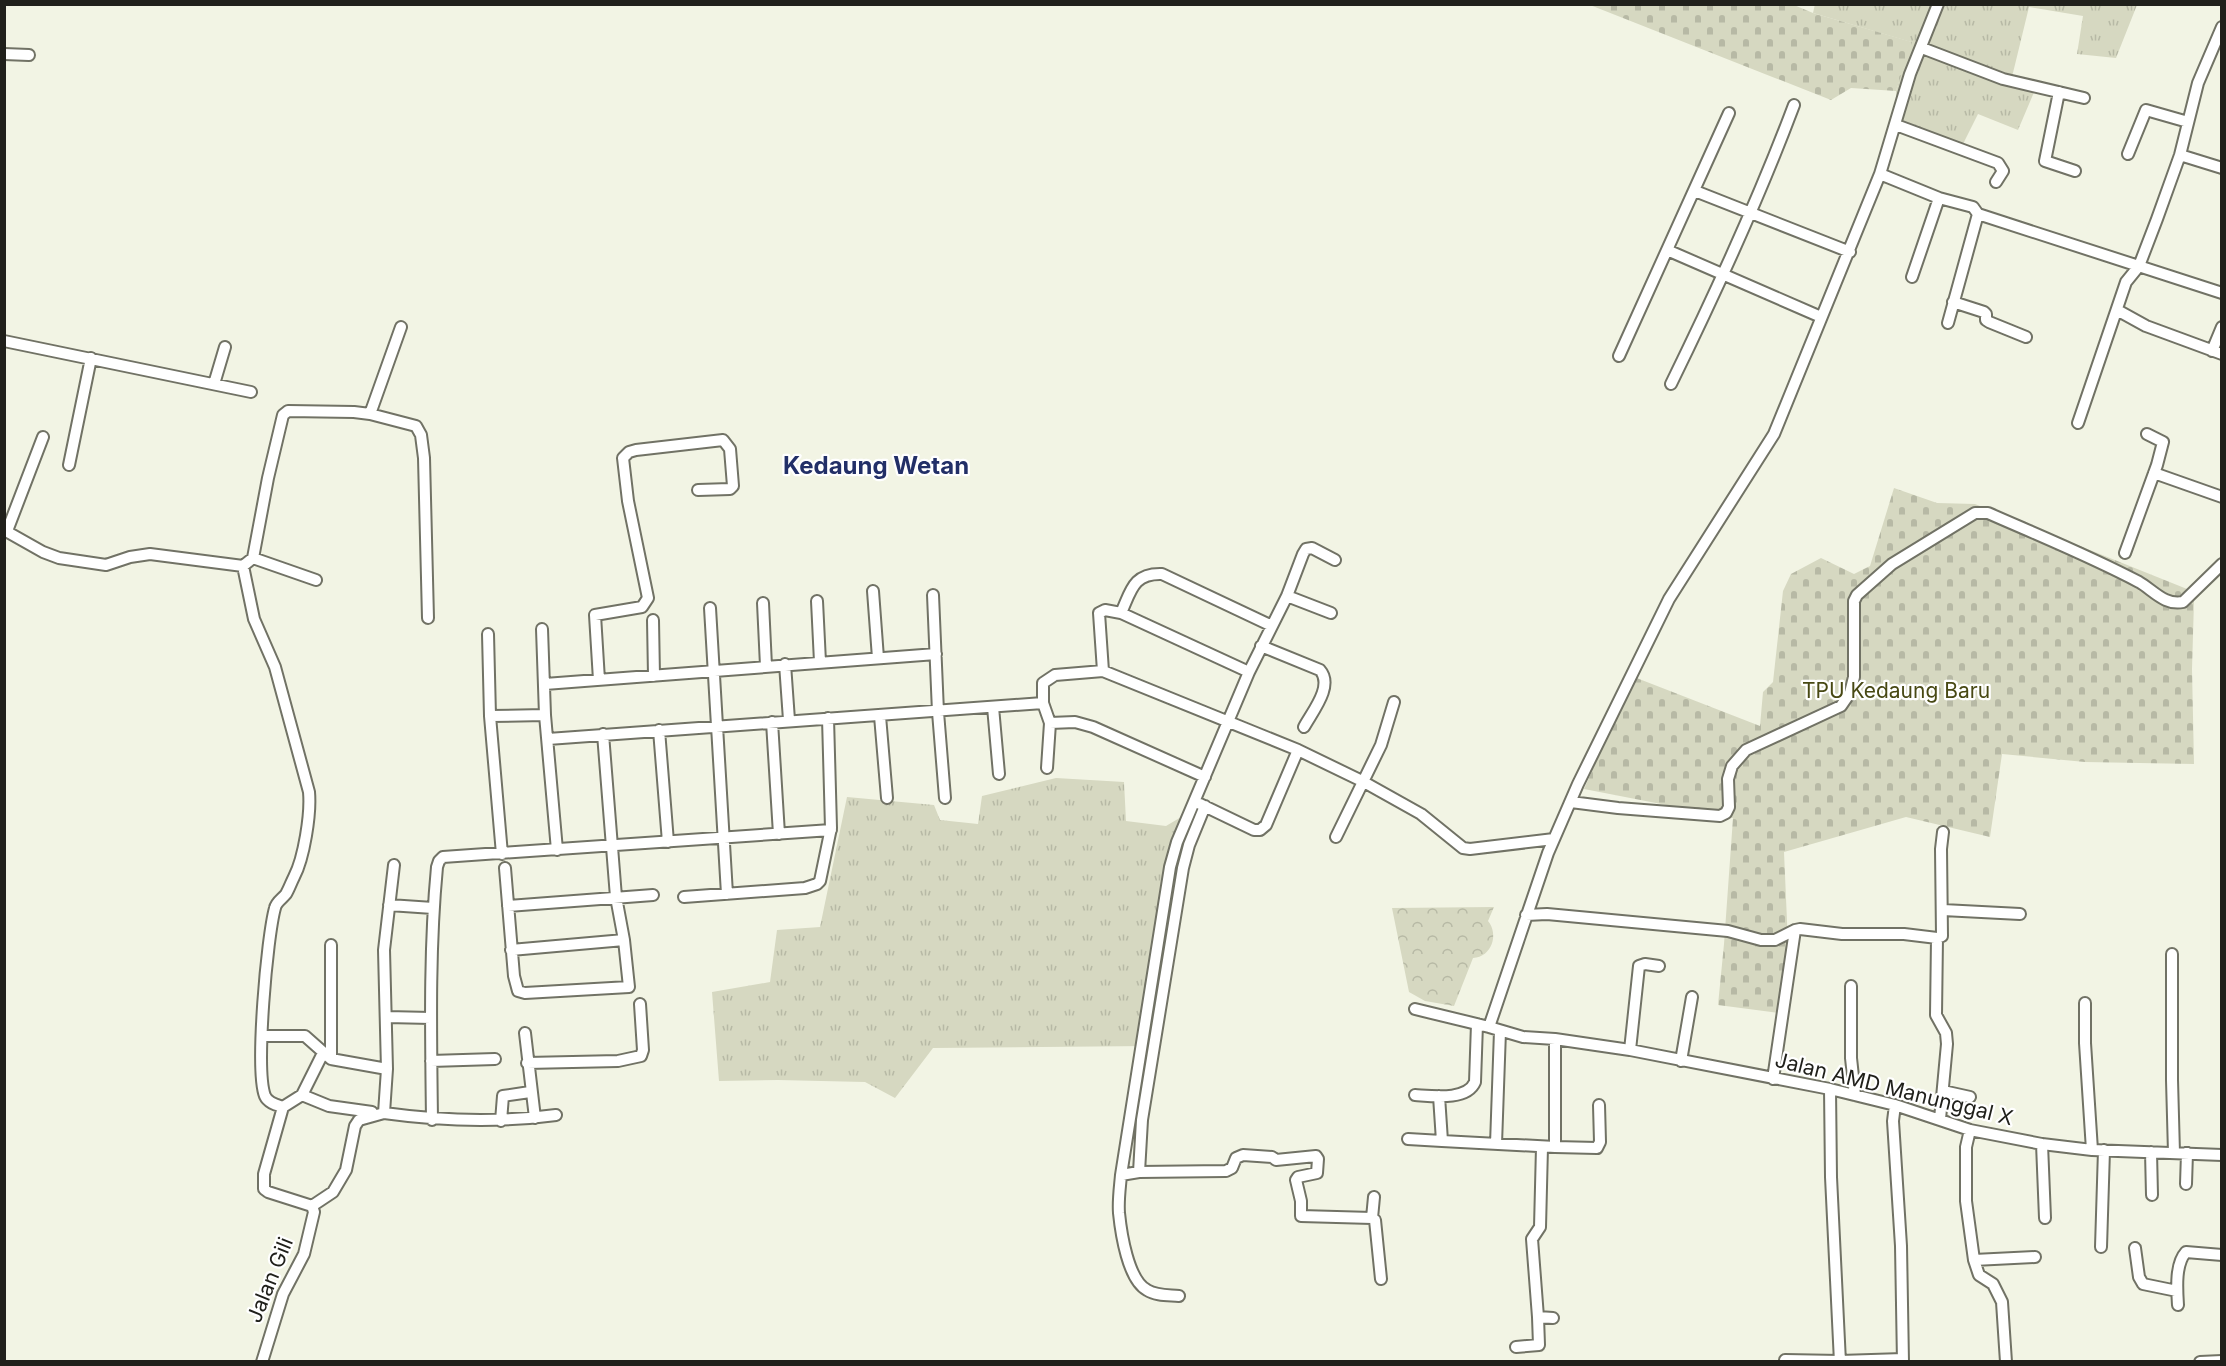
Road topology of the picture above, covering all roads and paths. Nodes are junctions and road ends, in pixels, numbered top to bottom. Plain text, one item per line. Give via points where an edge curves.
1 (1938, 4) edge
2 (2222, 27) edge
3 (1922, 48) junction
4 (4, 54) edge
5 (29, 55) dead end
6 (2059, 92) junction
7 (2084, 98) dead end
8 (1794, 105) dead end
9 (1729, 113) dead end
10 (2188, 122) junction
11 (1896, 125) junction
12 (2128, 154) dead end
13 (2180, 154) junction
14 (2222, 168) edge
15 (2075, 171) dead end
16 (1880, 174) junction
17 (1996, 182) dead end
18 (1695, 191) junction
19 (1939, 198) junction
20 (1751, 213) junction
21 (1978, 213) junction
22 (1667, 250) junction
23 (1850, 252) junction
24 (2139, 266) junction
25 (1725, 275) junction
26 (1911, 277) dead end
27 (2222, 293) edge
28 (1953, 302) junction
29 (2117, 310) junction
30 (1821, 316) junction
31 (1948, 323) dead end
32 (401, 327) dead end
33 (2222, 327) edge
34 (2026, 337) dead end
35 (4, 341) edge
36 (225, 347) dead end
37 (2217, 353) edge
38 (1619, 356) dead end
39 (91, 358) junction
40 (214, 384) junction
41 (1671, 384) dead end
42 (250, 392) dead end
43 (370, 414) junction
44 (2078, 423) dead end
45 (2147, 434) dead end
46 (44, 437) dead end
47 (69, 465) dead end
48 (2154, 473) junction
49 (698, 490) dead end
50 (2222, 497) edge
51 (6, 531) edge
52 (2125, 553) dead end
53 (253, 558) junction
54 (1335, 560) dead end
55 (2222, 564) edge
56 (243, 566) junction
57 (316, 580) dead end
58 (873, 591) dead end
59 (933, 596) dead end
60 (1287, 596) junction
61 (817, 602) dead end
62 (763, 603) dead end
63 (710, 608) dead end
64 (1121, 613) junction
65 (1331, 613) dead end
66 (428, 618) dead end
67 (653, 620) dead end
68 (1272, 626) junction
69 (542, 629) dead end
70 (488, 634) dead end
71 (1262, 646) junction
72 (936, 654) junction
73 (878, 658) junction
74 (820, 662) junction
75 (785, 664) junction
76 (766, 666) junction
77 (1103, 671) junction
78 (1249, 672) junction
79 (712, 673) junction
80 (654, 676) junction
81 (599, 680) junction
82 (544, 684) junction
83 (1394, 702) dead end
84 (1043, 704) junction
85 (993, 707) junction
86 (938, 712) junction
87 (545, 715) junction
88 (490, 716) junction
89 (880, 716) junction
90 (828, 718) junction
91 (789, 720) junction
92 (772, 722) junction
93 (1229, 722) junction
94 (1050, 723) junction
95 (717, 726) junction
96 (1304, 727) dead end
97 (660, 730) junction
98 (603, 734) junction
99 (548, 739) junction
100 (1298, 750) junction
101 (1047, 768) dead end
102 (999, 774) dead end
103 (1205, 777) junction
104 (1362, 781) junction
105 (887, 798) dead end
106 (945, 798) dead end
107 (1571, 802) junction
108 (1200, 804) junction
109 (831, 830) junction
110 (1943, 832) dead end
111 (779, 834) junction
112 (1336, 837) dead end
113 (723, 838) junction
114 (1554, 839) junction
115 (668, 842) junction
116 (612, 846) junction
117 (556, 850) junction
118 (502, 854) junction
119 (394, 865) dead end
120 (505, 868) dead end
121 (727, 894) junction
122 (653, 895) dead end
123 (616, 897) junction
124 (684, 897) dead end
125 (389, 905) junction
126 (508, 906) junction
127 (433, 908) junction
128 (1942, 910) junction
129 (2020, 914) dead end
130 (1526, 915) junction
131 (1795, 930) junction
132 (1937, 938) junction
133 (624, 940) junction
134 (331, 945) dead end
135 (511, 950) junction
136 (2172, 954) dead end
137 (1659, 966) dead end
138 (1851, 986) dead end
139 (1692, 997) dead end
140 (2085, 1003) dead end
141 (640, 1004) dead end
142 (1415, 1009) dead end
143 (387, 1017) junction
144 (431, 1018) junction
145 (1477, 1024) junction
146 (1489, 1028) junction
147 (1500, 1031) junction
148 (525, 1034) dead end
149 (262, 1036) junction
150 (1555, 1039) junction
151 (1630, 1050) junction
152 (327, 1056) junction
153 (495, 1059) dead end
154 (431, 1061) junction
155 (1682, 1061) junction
156 (527, 1063) junction
157 (387, 1069) junction
158 (1773, 1079) junction
159 (1830, 1089) junction
160 (1943, 1091) junction
161 (530, 1092) junction
162 (302, 1095) junction
163 (1415, 1095) dead end
164 (1855, 1095) junction
165 (1439, 1096) junction
166 (1970, 1097) dead end
167 (1599, 1105) dead end
168 (1895, 1106) junction
169 (283, 1107) junction
170 (384, 1113) junction
171 (556, 1115) dead end
172 (534, 1118) junction
173 (1940, 1119) junction
174 (432, 1120) junction
175 (501, 1121) junction
176 (1970, 1130) junction
177 (1408, 1139) dead end
178 (1442, 1141) junction
179 (1496, 1144) junction
180 (2042, 1144) junction
181 (1542, 1147) junction
182 (1555, 1147) junction
183 (2092, 1150) junction
184 (2104, 1150) junction
185 (2151, 1152) junction
186 (2174, 1153) junction
187 (2187, 1153) junction
188 (2222, 1155) edge
189 (1139, 1172) junction
190 (1121, 1175) junction
191 (2186, 1184) dead end
192 (2152, 1196) dead end
193 (1374, 1197) dead end
194 (312, 1206) junction
195 (1372, 1218) junction
196 (2045, 1218) dead end
197 (2101, 1247) dead end
198 (2135, 1248) dead end
199 (2222, 1255) edge
200 (2035, 1257) dead end
201 (1974, 1260) junction
202 (1381, 1280) dead end
203 (2178, 1291) junction
204 (1179, 1296) dead end
205 (2178, 1305) dead end
206 (1538, 1317) junction
207 (1553, 1318) dead end
208 (1516, 1347) dead end
209 (1785, 1360) edge
210 (1903, 1360) edge
211 (1840, 1361) edge
212 (2222, 1361) edge
213 (262, 1362) edge
214 (2006, 1362) edge
215 (2200, 1362) edge

1 - 3 street
2 - 10 street via 2198,83
3 - 6 street via 2003,79
3 - 11 street via 1910,74
4 - 5 street
6 - 7 street
6 - 15 street via 2045,161
8 - 20 street
9 - 18 street
10 - 12 street via 2146,110
10 - 13 street
11 - 16 street
11 - 17 street via 1998,163 2003,171
13 - 14 street
13 - 24 street
16 - 19 street
16 - 23 street
18 - 20 street
18 - 22 street
19 - 21 street via 1973,207
19 - 26 street
20 - 23 street
20 - 25 street
21 - 24 street
21 - 28 street
22 - 25 street
22 - 38 street
23 - 30 street
24 - 27 street
24 - 29 street via 2126,282
25 - 30 street
25 - 41 street
28 - 31 street
28 - 34 street via 1984,312 1986,320
29 - 37 street via 2146,326
29 - 44 street
30 - 107 street via 1771,438 1669,599
32 - 43 street
33 - 37 street
35 - 39 street
36 - 40 street
39 - 40 street
39 - 47 street
40 - 42 street
43 - 53 street via 288,411 283,415
43 - 66 street via 416,426 421,435
45 - 48 street via 2163,442
46 - 51 street
48 - 50 street
48 - 52 street
49 - 81 street via 733,486 730,449 723,440 636,450 623,458 648,598 642,607 595,615
51 - 56 street via 51,555 106,565 150,554
53 - 56 street
53 - 57 street
54 - 60 street via 1312,548 1306,549
55 - 107 street via 2183,602 2168,602 2108,567 1988,513 1975,513 1892,564 1857,595 1850,693 1841,706 1746,750 1732,766 1726,813 1720,816
56 - 149 street via 254,619 275,667 300,756 310,808 296,873 275,904
58 - 73 street
59 - 72 street
60 - 65 street
60 - 68 street
61 - 74 street
62 - 76 street
63 - 79 street
64 - 68 street via 1134,584 1152,573 1162,574
64 - 77 street via 1105,610 1100,614
64 - 78 street
67 - 80 street
68 - 71 street
69 - 82 street
70 - 88 street
71 - 78 street
71 - 96 street via 1323,674 1325,686
72 - 73 street
72 - 86 street
73 - 74 street
74 - 75 street
75 - 76 street
75 - 91 street
76 - 79 street
77 - 84 street via 1055,675 1043,683
77 - 93 street
78 - 93 street
79 - 80 street
79 - 95 street
80 - 81 street
81 - 82 street
82 - 87 street
83 - 104 street via 1381,745
84 - 85 street
84 - 94 street
85 - 86 street
85 - 102 street
86 - 89 street
86 - 106 street
87 - 88 street
87 - 99 street
88 - 118 street
89 - 90 street
89 - 105 street
90 - 91 street
90 - 109 street
91 - 92 street
92 - 95 street
92 - 111 street
93 - 100 street
93 - 103 street
94 - 101 street
94 - 103 street via 1075,722 1093,727
95 - 97 street
95 - 113 street
97 - 98 street
97 - 115 street
98 - 99 street
98 - 116 street
99 - 117 street
100 - 104 street
100 - 108 street via 1266,825 1260,830
103 - 108 street
104 - 112 street
104 - 114 street via 1421,814 1463,848
107 - 114 street
108 - 189 street via 1183,868 1142,1120
108 - 190 street via 1177,842 1170,867
109 - 111 street
109 - 121 street via 818,884
110 - 128 street
111 - 113 street
113 - 115 street
113 - 121 street
114 - 130 street
115 - 116 street
116 - 117 street
116 - 123 street
117 - 118 street
118 - 127 street via 443,857 437,867
119 - 125 street
120 - 126 street
121 - 124 street
122 - 123 street
123 - 126 street
123 - 133 street
125 - 127 street
125 - 143 street via 384,950
126 - 135 street
127 - 144 street
128 - 129 street
128 - 132 street via 1942,936
130 - 131 street via 1728,931 1761,940 1774,940
130 - 146 street
131 - 132 street
131 - 158 street
132 - 160 street via 1936,1015 1947,1044
133 - 135 street
133 - 135 street via 628,988 518,991
134 - 152 street
136 - 186 street
137 - 151 street via 1639,966
138 - 164 street
139 - 155 street
140 - 183 street
141 - 156 street via 641,1056 618,1061
142 - 145 street, Jalan AMD Manunggal X
143 - 144 street
143 - 157 street
144 - 154 street
145 - 146 street, Jalan AMD Manunggal X
145 - 165 street via 1472,1089
146 - 147 street, Jalan AMD Manunggal X
147 - 150 street, Jalan AMD Manunggal X
147 - 179 street
148 - 156 street
149 - 152 street via 305,1036
149 - 169 street via 265,1096
150 - 151 street, Jalan AMD Manunggal X
150 - 182 street
151 - 155 street, Jalan AMD Manunggal X
152 - 157 street
152 - 162 street
153 - 154 street
154 - 174 street
155 - 158 street, Jalan AMD Manunggal X
156 - 161 street
157 - 170 street
158 - 159 street, Jalan AMD Manunggal X
159 - 164 street, Jalan AMD Manunggal X
159 - 211 street
160 - 166 street
160 - 173 street
161 - 172 street
161 - 175 street via 503,1096
162 - 169 street
162 - 170 street via 329,1106
163 - 165 street
164 - 168 street, Jalan AMD Manunggal X
165 - 178 street
167 - 182 street via 1597,1148
168 - 173 street, Jalan AMD Manunggal X
168 - 210 street
169 - 194 street via 264,1174 264,1189
170 - 174 street
170 - 194 street via 359,1120 346,1170 333,1192
171 - 172 street
172 - 175 street
173 - 176 street, Jalan AMD Manunggal X
174 - 175 street
176 - 180 street, Jalan AMD Manunggal X
176 - 201 street via 1966,1147 1966,1201
177 - 178 street
178 - 179 street
179 - 181 street
180 - 183 street, Jalan AMD Manunggal X
180 - 196 street
181 - 182 street
181 - 206 street via 1540,1227 1532,1239
183 - 184 street, Jalan AMD Manunggal X
184 - 185 street, Jalan AMD Manunggal X
184 - 197 street
185 - 186 street, Jalan AMD Manunggal X
185 - 192 street
186 - 187 street, Jalan AMD Manunggal X
187 - 188 street, Jalan AMD Manunggal X
187 - 191 street
189 - 190 street
189 - 195 street via 1226,1171 1243,1155 1276,1160 1316,1156 1317,1173 1296,1180 1301,1216
190 - 204 street via 1119,1213 1134,1278 1146,1290
193 - 195 street
194 - 213 street, Jalan Gili via 304,1254 283,1294
195 - 202 street
198 - 203 street via 2143,1284
199 - 203 street via 2186,1252 2181,1258
200 - 201 street
201 - 214 street via 1979,1275 1993,1284 2002,1302
203 - 205 street
206 - 207 street
206 - 208 street via 1539,1345
209 - 211 street
210 - 211 street
212 - 215 street

